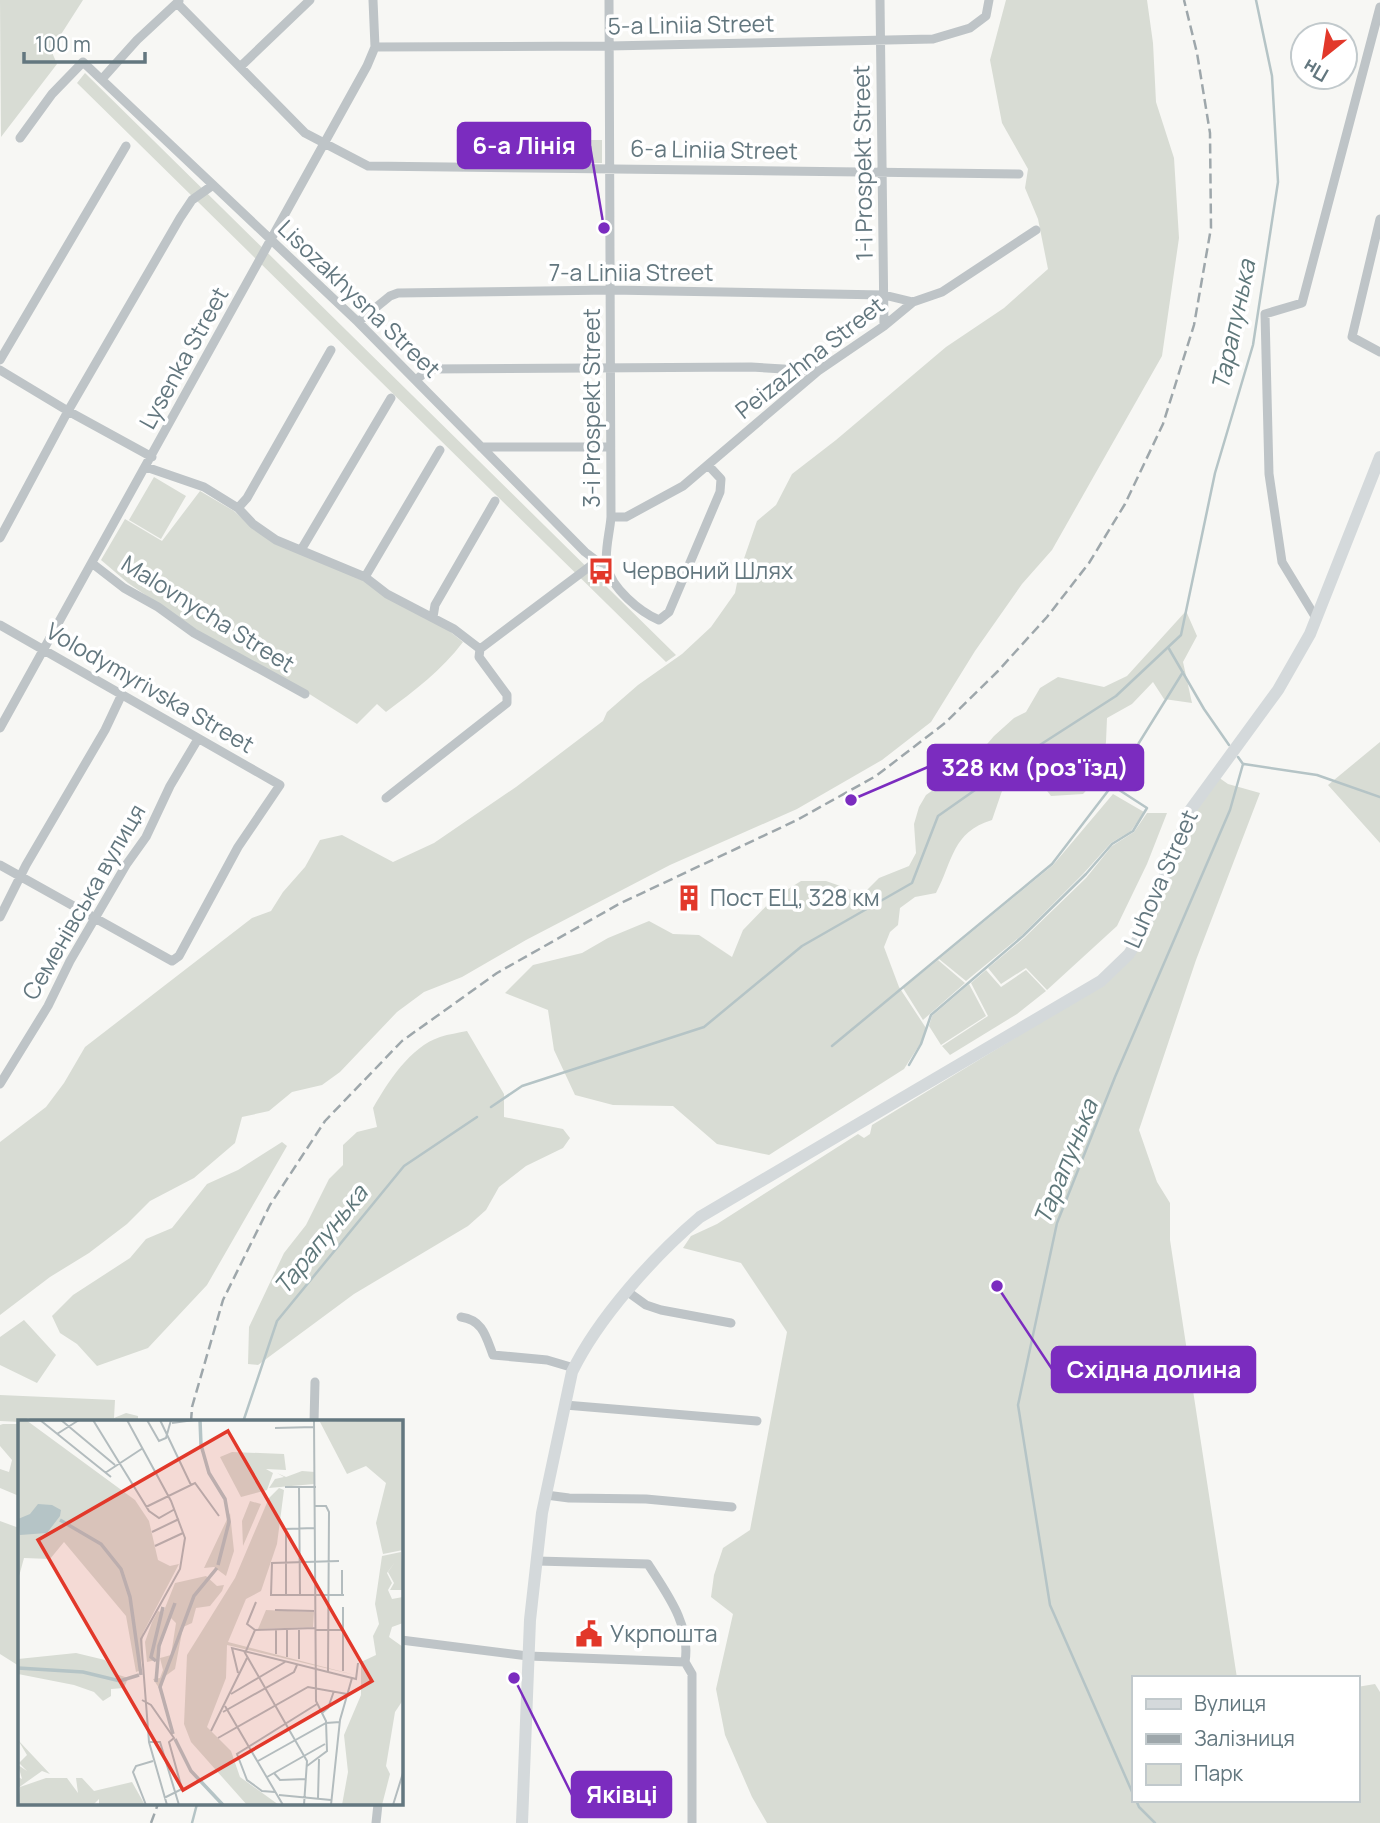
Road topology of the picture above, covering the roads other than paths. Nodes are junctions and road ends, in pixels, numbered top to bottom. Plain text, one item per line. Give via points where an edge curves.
1 (310, 0) edge
2 (373, 0) edge
3 (609, 0) edge
4 (880, 0) edge
5 (989, 0) edge
6 (178, 1) edge
7 (1380, 7) edge
8 (880, 40) junction
9 (609, 46) junction
10 (375, 47) junction
11 (240, 67) junction
12 (102, 79) junction
13 (20, 138) dead end
14 (323, 144) junction
15 (126, 146) dead end
16 (610, 168) junction
17 (882, 172) junction
18 (1019, 174) dead end
19 (213, 185) junction
20 (1380, 219) edge
21 (1036, 230) dead end
22 (271, 239) junction
23 (611, 290) junction
24 (884, 295) junction
25 (914, 302) junction
26 (358, 322) junction
27 (884, 326) junction
28 (331, 350) dead end
29 (1380, 352) edge
30 (0, 360) edge
31 (610, 368) junction
32 (0, 370) edge
33 (818, 371) junction
34 (416, 380) junction
35 (391, 398) dead end
36 (68, 411) junction
37 (481, 447) junction
38 (609, 447) junction
39 (440, 450) dead end
40 (152, 457) junction
41 (1380, 457) edge
42 (708, 466) junction
43 (146, 467) junction
44 (495, 501) dead end
45 (238, 508) junction
46 (611, 517) junction
47 (0, 538) edge
48 (301, 550) junction
49 (602, 563) junction
50 (93, 564) junction
51 (365, 577) junction
52 (433, 617) junction
53 (1316, 618) junction
54 (0, 625) edge
55 (45, 650) junction
56 (480, 653) junction
57 (122, 694) junction
58 (305, 694) dead end
59 (0, 728) edge
60 (198, 739) junction
61 (386, 799) dead end
62 (0, 865) edge
63 (20, 877) junction
64 (0, 917) edge
65 (95, 920) junction
66 (0, 1084) edge
67 (628, 1292) junction
68 (461, 1317) dead end
69 (731, 1323) dead end
70 (574, 1368) junction
71 (315, 1382) dead end
72 (565, 1405) junction
73 (314, 1420) edge
74 (757, 1421) dead end
75 (546, 1495) junction
76 (732, 1507) dead end
77 (537, 1562) junction
78 (402, 1640) edge
79 (528, 1656) junction
80 (685, 1662) junction
81 (522, 1823) edge
82 (692, 1823) edge

1 - 11 street
2 - 10 street, Lysenka Street
3 - 9 street, 3-i Prospekt Street
4 - 8 street, 1-i Prospekt Street
5 - 8 street, 5-a Liniia Street via 986,16 970,28 933,39
6 - 11 street, 6-a Liniia Street
6 - 12 street
7 - 53 street via 1302,303 1265,314 1269,474 1282,562
8 - 9 street, 5-a Liniia Street
8 - 17 street, 1-i Prospekt Street
9 - 10 street, 5-a Liniia Street
9 - 16 street, 3-i Prospekt Street
10 - 14 street, Lysenka Street
11 - 14 street, 6-a Liniia Street via 305,134
12 - 13 street, Lisozakhysna Street via 83,62
12 - 19 street, Lisozakhysna Street
14 - 16 street, 6-a Liniia Street via 368,166
14 - 22 street, Lysenka Street
15 - 30 street
16 - 17 street, 6-a Liniia Street
16 - 23 street, 3-i Prospekt Street
17 - 18 street, 6-a Liniia Street
17 - 24 street, 1-i Prospekt Street
19 - 22 street, Lisozakhysna Street
19 - 36 street via 192,200 180,218
20 - 29 street via 1352,337
21 - 25 street, Peizazhna Street via 942,292
22 - 26 street, Lisozakhysna Street
22 - 40 street, Lysenka Street
23 - 24 street, 7-a Liniia Street
23 - 26 street, 7-a Liniia Street via 398,293
23 - 31 street, 3-i Prospekt Street
24 - 25 street, 7-a Liniia Street
24 - 27 street, 1-i Prospekt Street
25 - 27 street, Peizazhna Street
26 - 34 street, Lisozakhysna Street
27 - 33 street, Peizazhna Street
28 - 45 street
31 - 33 street
31 - 34 street via 429,369
31 - 38 street, 3-i Prospekt Street
32 - 36 street
33 - 42 street, Peizazhna Street
34 - 37 street, Lisozakhysna Street
35 - 48 street
36 - 40 street
36 - 47 street
37 - 38 street
37 - 49 street, Lisozakhysna Street via 585,552
38 - 46 street, 3-i Prospekt Street
39 - 51 street
40 - 43 street, Lysenka Street
41 - 53 street, Luhova Street
42 - 46 street, Peizazhna Street via 684,486 626,517
42 - 49 street, Lisozakhysna Street via 721,480 720,492 669,612 659,620 648,615
43 - 45 street via 204,487
43 - 50 street, Lysenka Street
44 - 52 street via 435,605
45 - 48 street via 262,531
46 - 49 street, 3-i Prospekt Street
48 - 51 street
49 - 56 street
50 - 55 street, Lysenka Street
50 - 58 street, Malovnycha Street via 194,633
51 - 52 street
52 - 56 street
53 - 67 street, Luhova Street via 1278,690 1191,809 1143,931 1129,954 1101,981 700,1217 669,1243
54 - 55 street, Volodymyrivska Street
55 - 57 street, Volodymyrivska Street
55 - 59 street, Lysenka Street
56 - 61 street via 508,695 507,703
57 - 60 street, Volodymyrivska Street
57 - 63 street
60 - 65 street, Семенівська вулиця
60 - 65 street, Volodymyrivska Street via 280,785 238,847 179,956 172,961
62 - 63 street
63 - 64 street
63 - 65 street
65 - 66 street, Семенівська вулиця
67 - 69 street via 661,1310
67 - 70 street, Luhova Street
68 - 70 street via 482,1328 493,1355 547,1360
70 - 72 street, Luhova Street
71 - 73 street
72 - 74 street
72 - 75 street, Luhova Street
75 - 76 street
75 - 77 street, Luhova Street
77 - 79 street, Luhova Street
77 - 80 street via 648,1564 678,1613 687,1651
78 - 79 street
79 - 80 street
79 - 81 street, Luhova Street
80 - 82 street via 692,1674

